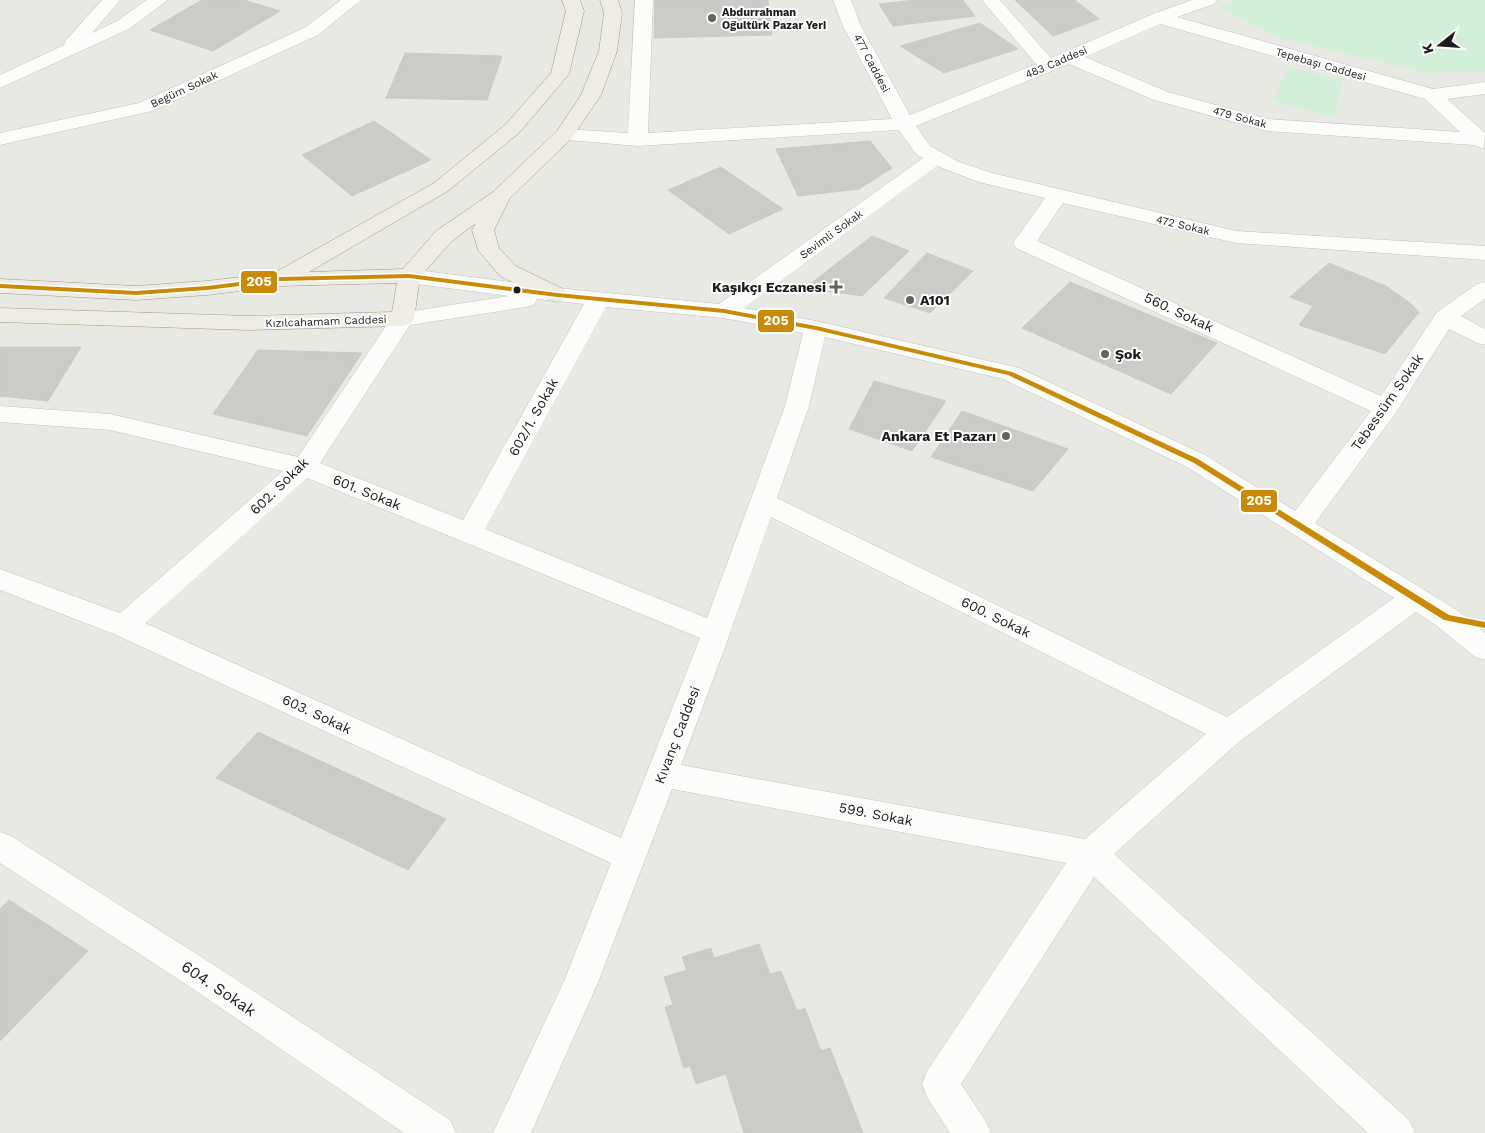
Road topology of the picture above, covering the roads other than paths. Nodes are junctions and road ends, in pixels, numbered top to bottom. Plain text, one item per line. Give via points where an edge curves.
1 (111, 0) edge
2 (159, 0) edge
3 (352, 0) edge
4 (571, 0) edge
5 (609, 0) edge
6 (644, 0) edge
7 (842, 0) edge
8 (991, 0) edge
9 (1208, 0) edge
10 (1159, 18) junction
11 (65, 52) junction
12 (1069, 57) junction
13 (1048, 66) junction
14 (0, 82) edge
15 (1485, 88) edge
16 (1432, 95) junction
17 (905, 124) junction
18 (564, 135) junction
19 (0, 139) edge
20 (638, 140) junction
21 (1482, 142) edge
22 (937, 157) junction
23 (1058, 195) junction
24 (500, 196) junction
25 (1485, 254) edge
26 (409, 276) junction
27 (280, 279) junction
28 (0, 286) edge
29 (1485, 289) edge
30 (557, 295) junction
31 (598, 300) junction
32 (724, 311) junction
33 (0, 315) edge
34 (1445, 318) junction
35 (402, 319) junction
36 (250, 323) junction
37 (816, 328) junction
38 (1485, 338) edge
39 (1386, 408) junction
40 (0, 414) edge
41 (304, 467) junction
42 (763, 502) junction
43 (1299, 525) junction
44 (469, 533) junction
45 (0, 580) edge
46 (1415, 598) junction
47 (1447, 618) junction
48 (1485, 625) edge
49 (124, 626) junction
50 (716, 633) junction
51 (1485, 649) edge
52 (1229, 732) junction
53 (662, 774) junction
54 (1091, 854) junction
55 (630, 857) junction
56 (7, 858) edge
57 (437, 1133) edge
58 (512, 1133) edge
59 (972, 1133) edge
60 (1396, 1133) edge

1 - 11 street
2 - 11 street via 123,25
3 - 19 street, Begüm Sokak via 312,31 145,107
4 - 27 main road via 575,11 560,74 513,128 442,187
5 - 18 main road via 613,13 608,51 591,95
6 - 20 street
7 - 17 street, 477 Caddesi via 852,26
8 - 13 street
9 - 10 street, 483 Caddesi
10 - 12 street, 483 Caddesi
10 - 16 street, Tepebaşı Caddesi
11 - 14 street
12 - 13 street, 483 Caddesi
12 - 21 street, 479 Sokak via 1161,96 1267,126
13 - 17 street, 483 Caddesi
15 - 16 street, Tepebaşı Caddesi
16 - 21 street
17 - 20 street, 483 Caddesi
17 - 22 street, 472 Sokak via 923,150
18 - 20 street, 483 Caddesi
18 - 24 main road
22 - 23 street, 472 Sokak via 986,178
22 - 32 street, Sevimli Sokak
23 - 25 street, 472 Sokak via 1236,238
23 - 39 street, 560. Sokak via 1024,242
24 - 26 main road via 444,236
24 - 30 main road via 483,230 489,250 508,271
26 - 27 main road
26 - 30 street
26 - 35 main road, Kızılcahamam Caddesi
27 - 28 main road via 136,293
27 - 36 main road
29 - 34 street, Tebessüm Sokak
30 - 31 street
30 - 35 street
31 - 32 street
31 - 44 street, 602/1. Sokak
32 - 37 street
33 - 36 main road, Kızılcahamam Caddesi
34 - 38 street
34 - 39 street, Tebessüm Sokak
35 - 36 main road, Kızılcahamam Caddesi
35 - 41 street, 602. Sokak
37 - 42 street, Kıvanç Caddesi via 797,406
37 - 43 street via 1010,373 1196,461
39 - 43 street, Tebessüm Sokak
40 - 41 street, 601. Sokak via 110,422
41 - 44 street, 601. Sokak
41 - 49 street, 602. Sokak
42 - 50 street, Kıvanç Caddesi
42 - 52 street, 600. Sokak
43 - 46 street
44 - 50 street, 601. Sokak
45 - 49 street, 603. Sokak
46 - 47 street
46 - 52 street
47 - 48 street
47 - 51 street
49 - 55 street, 603. Sokak
50 - 53 street, Kıvanç Caddesi
52 - 54 street
53 - 54 street, 599. Sokak
53 - 55 street, Kıvanç Caddesi
54 - 59 street via 940,1084
54 - 60 street
55 - 58 street, Kıvanç Caddesi via 580,985
56 - 57 street, 604. Sokak via 202,976

